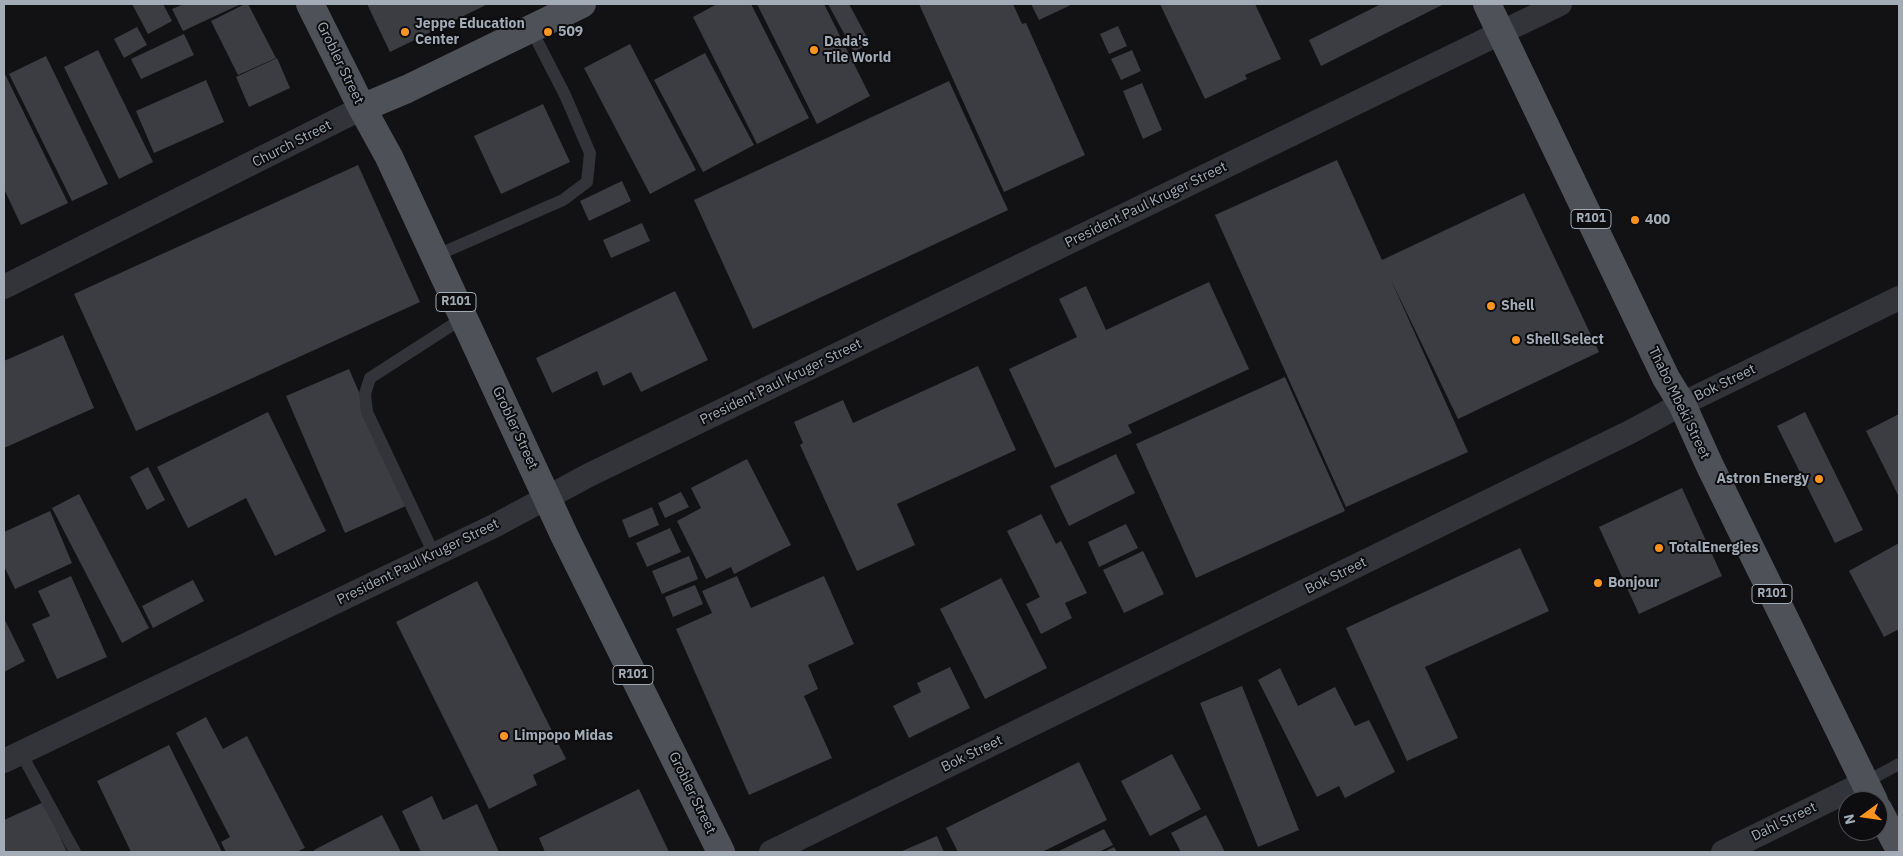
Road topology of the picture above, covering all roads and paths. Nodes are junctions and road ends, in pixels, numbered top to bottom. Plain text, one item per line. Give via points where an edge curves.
1 (310, 4) edge
2 (582, 4) edge
3 (1487, 4) edge
4 (1560, 4) edge
5 (531, 29) junction
6 (1502, 32) junction
7 (362, 108) junction
8 (435, 256) junction
9 (4, 286) edge
10 (1899, 298) edge
11 (463, 318) junction
12 (1682, 404) junction
13 (546, 498) junction
14 (434, 554) junction
15 (12, 757) edge
16 (1899, 764) edge
17 (1868, 791) edge
18 (1869, 791) edge
19 (1838, 804) edge
20 (1888, 828) edge
21 (1899, 848) edge
22 (75, 852) edge
23 (721, 852) edge
24 (771, 852) edge
25 (1723, 852) edge

1 - 7 main road, Grobler Street / R101
2 - 5 main road, Church Street
3 - 6 main road, Thabo Mbeki Street / R101
4 - 6 street, President Paul Kruger Street
5 - 7 main road, Church Street
5 - 8 lane via 590,153 587,182 563,200
6 - 12 main road, Thabo Mbeki Street / R101 via 1666,378
6 - 13 street, President Paul Kruger Street
7 - 8 main road, Grobler Street / R101 via 389,157
7 - 9 street, Church Street
8 - 11 main road, Grobler Street / R101
10 - 12 street, Bok Street
11 - 13 main road, Grobler Street / R101
11 - 14 lane via 370,378 365,394 367,412
12 - 17 main road, Thabo Mbeki Street / R101
12 - 24 street, Bok Street
13 - 14 street, President Paul Kruger Street
13 - 23 main road, Grobler Street / R101
14 - 15 street, President Paul Kruger Street
15 - 22 lane
16 - 18 lane, Dahl Street
19 - 25 street, Dahl Street
20 - 21 main road

